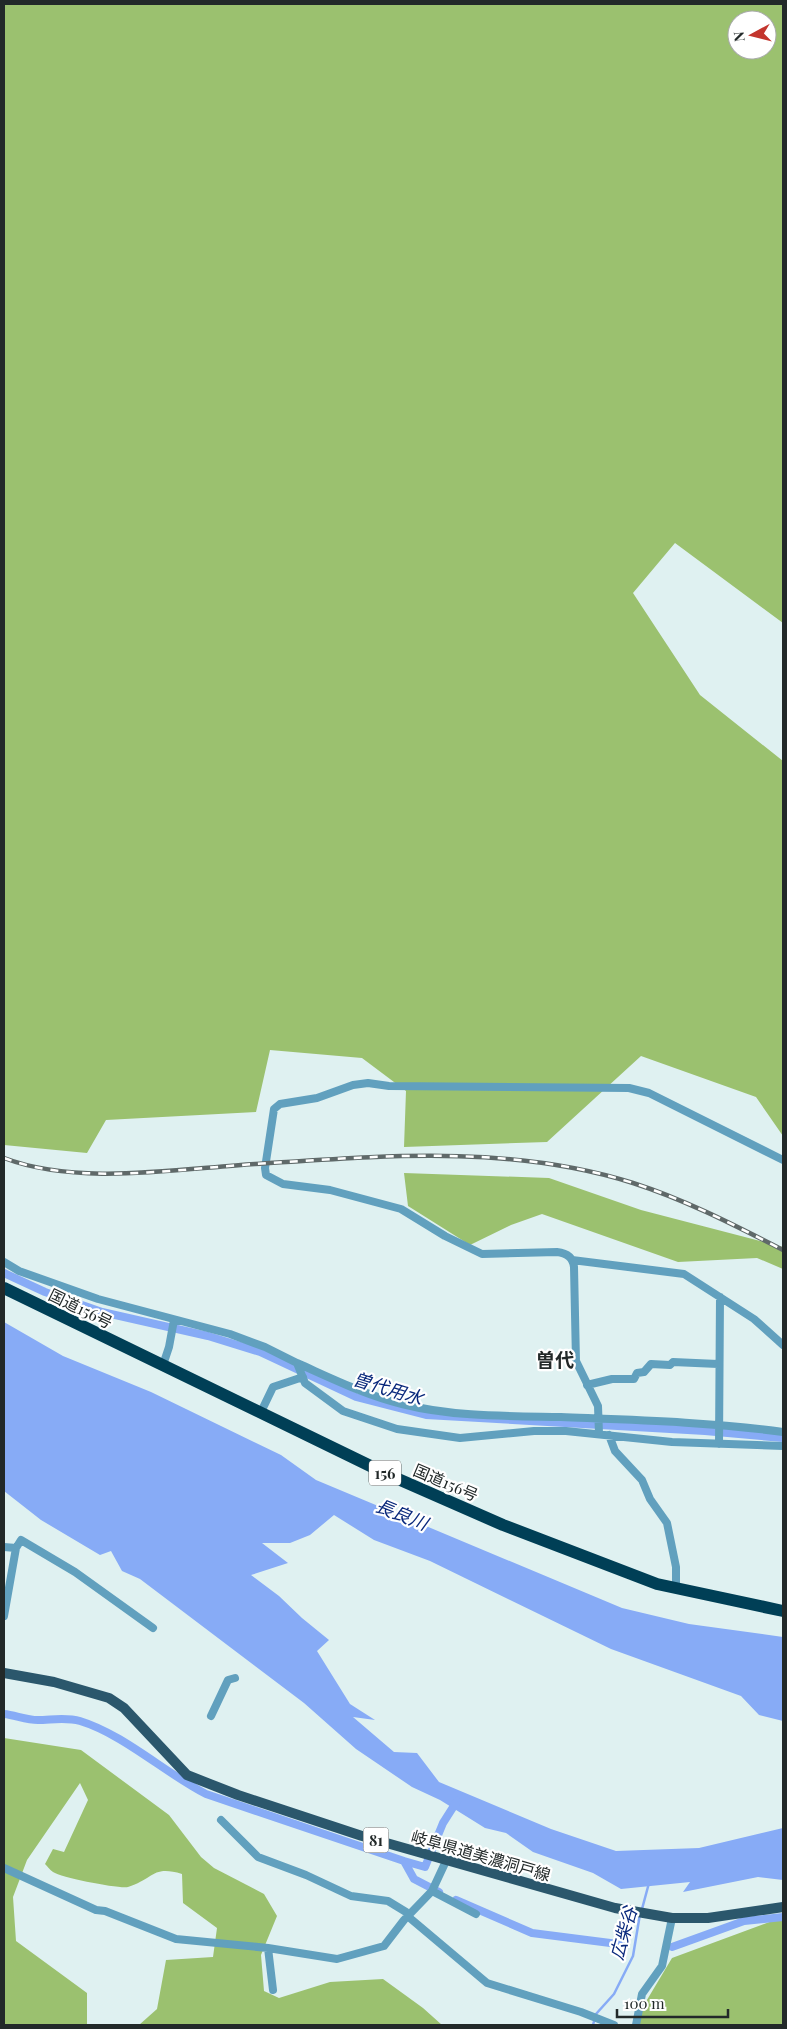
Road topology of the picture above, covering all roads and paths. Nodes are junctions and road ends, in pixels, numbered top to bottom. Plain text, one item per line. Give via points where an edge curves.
1 (783, 1160) edge
2 (572, 1260) junction
3 (4, 1262) edge
4 (4, 1288) edge
5 (720, 1297) junction
6 (173, 1326) junction
7 (783, 1345) edge
8 (718, 1364) junction
9 (163, 1365) junction
10 (300, 1370) junction
11 (587, 1385) junction
12 (260, 1412) junction
13 (534, 1423) junction
14 (599, 1426) junction
15 (783, 1432) edge
16 (719, 1433) junction
17 (609, 1434) junction
18 (783, 1446) edge
19 (4, 1546) edge
20 (16, 1548) junction
21 (676, 1589) junction
22 (783, 1611) edge
23 (4, 1616) edge
24 (154, 1628) dead end
25 (4, 1673) edge
26 (236, 1678) dead end
27 (211, 1716) dead end
28 (221, 1820) dead end
29 (446, 1861) junction
30 (4, 1868) edge
31 (434, 1888) junction
32 (783, 1907) edge
33 (476, 1914) dead end
34 (408, 1915) junction
35 (672, 1918) junction
36 (268, 1948) junction
37 (273, 1990) dead end
38 (614, 2025) edge
39 (636, 2025) edge

1 - 2 street via 649,1093 629,1088 388,1086 368,1083 317,1098 285,1102 274,1109 265,1168 266,1175 283,1184 330,1190 401,1208 445,1236 482,1254 557,1252
2 - 5 street via 674,1272 692,1278
2 - 11 street via 576,1361
3 - 6 street via 55,1284
4 - 9 highway, 国道156号 / 156
5 - 7 street via 754,1319
5 - 8 street
6 - 9 street
6 - 10 street via 230,1334 265,1347
8 - 11 street via 651,1364 644,1372 637,1373 634,1379 612,1379
8 - 16 street
9 - 12 highway, 国道156号 / 156
10 - 12 street via 273,1387
10 - 13 street via 401,1404
10 - 13 street via 313,1390 343,1411 397,1429 460,1438
11 - 14 street via 598,1406
12 - 21 highway, 国道156号 / 156 via 389,1475 503,1525
13 - 14 street
13 - 14 street
14 - 16 street
14 - 17 street
15 - 16 street
16 - 17 street via 672,1442
16 - 18 street
17 - 21 street via 615,1451 638,1475 667,1523 676,1567
19 - 20 street
20 - 23 street
20 - 24 street via 21,1540 29,1544
21 - 22 highway, 国道156号 / 156
25 - 29 main road, 岐阜県道美濃洞戸線 / 81 via 54,1682 109,1698 124,1708 187,1775 226,1794
26 - 27 street via 228,1680
28 - 34 street via 258,1857 351,1896 388,1902
29 - 31 street
29 - 35 main road, 岐阜県道美濃洞戸線 / 81 via 585,1901
30 - 36 street via 96,1910 176,1939
31 - 33 street
31 - 34 street
32 - 35 main road, 岐阜県道美濃洞戸線 / 81 via 708,1918
34 - 36 street via 384,1946 337,1959
34 - 38 street via 487,1983
35 - 39 street via 662,1966 642,1994
36 - 37 street

